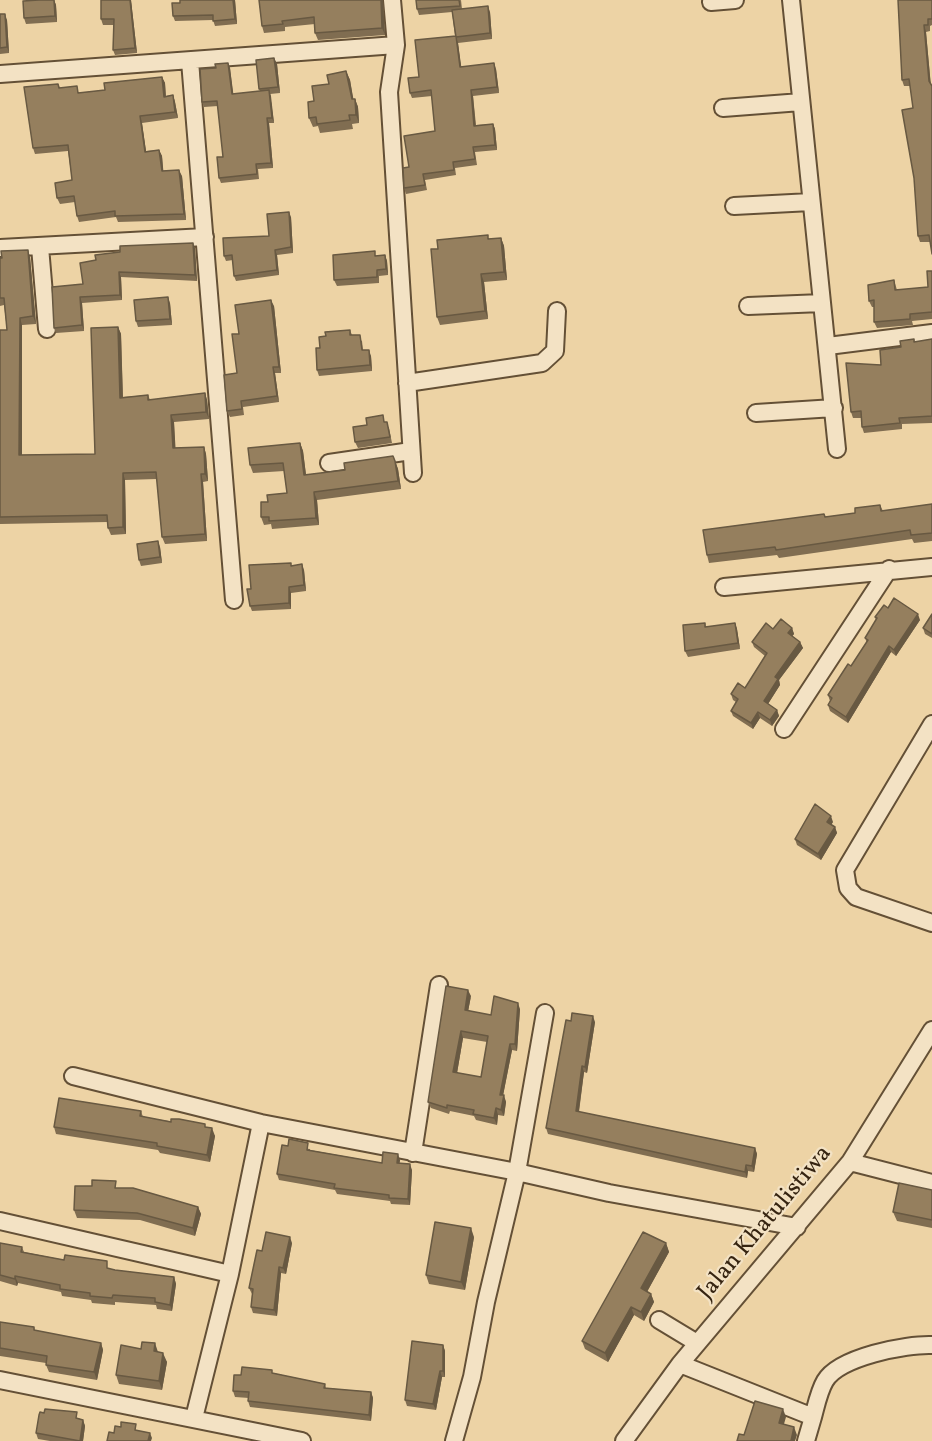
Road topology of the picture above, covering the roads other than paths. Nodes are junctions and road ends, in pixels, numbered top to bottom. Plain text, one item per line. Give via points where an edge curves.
1 (392, 0) edge
2 (735, 0) edge
3 (791, 0) edge
4 (711, 2) dead end
5 (396, 45) junction
6 (190, 61) junction
7 (0, 74) edge
8 (801, 102) junction
9 (723, 108) dead end
10 (811, 202) junction
11 (734, 206) dead end
12 (205, 237) junction
13 (40, 247) junction
14 (0, 248) edge
15 (822, 303) junction
16 (748, 306) dead end
17 (557, 311) dead end
18 (47, 329) dead end
19 (932, 333) edge
20 (828, 346) junction
21 (407, 383) junction
22 (834, 408) junction
23 (756, 414) dead end
24 (837, 449) dead end
25 (411, 451) junction
26 (329, 463) dead end
27 (413, 473) dead end
28 (932, 567) edge
29 (889, 569) junction
30 (724, 587) dead end
31 (234, 600) dead end
32 (932, 724) edge
33 (784, 729) dead end
34 (932, 923) edge
35 (439, 985) dead end
36 (545, 1014) dead end
37 (932, 1030) edge
38 (73, 1076) dead end
39 (261, 1124) junction
40 (413, 1153) junction
41 (850, 1162) junction
42 (517, 1173) junction
43 (932, 1183) edge
44 (0, 1221) edge
45 (797, 1227) junction
46 (230, 1274) junction
47 (659, 1320) dead end
48 (697, 1343) junction
49 (932, 1344) edge
50 (680, 1364) junction
51 (0, 1380) edge
52 (813, 1417) junction
53 (194, 1418) junction
54 (302, 1441) edge
55 (454, 1441) edge
56 (624, 1441) edge
57 (806, 1441) edge

1 - 5 street
2 - 4 street
3 - 8 street
5 - 6 street
5 - 21 street via 388,92
6 - 7 street
6 - 12 street
8 - 9 street
8 - 10 street
10 - 11 street
10 - 15 street
12 - 13 street
12 - 31 street
13 - 14 street
13 - 18 street
15 - 16 street
15 - 20 street
17 - 21 street via 555,351 542,363
19 - 20 street
20 - 22 street
21 - 25 street
22 - 23 street
22 - 24 street
25 - 26 street
25 - 27 street
28 - 29 street
29 - 30 street
29 - 33 street
32 - 34 street via 845,870 848,888 856,897
35 - 40 street
36 - 42 street
37 - 41 street, Jalan Khatulistiwa
38 - 39 street
39 - 40 street
39 - 46 street
40 - 42 street
41 - 43 street
41 - 45 street, Jalan Khatulistiwa
42 - 45 street
42 - 55 street
44 - 46 street
45 - 48 street, Jalan Khatulistiwa
46 - 53 street
47 - 48 street
48 - 50 street, Jalan Khatulistiwa
49 - 52 street via 913,1344 855,1359 825,1380
50 - 52 street
50 - 56 street, Jalan Khatulistiwa
51 - 53 street
52 - 57 street
53 - 54 street

